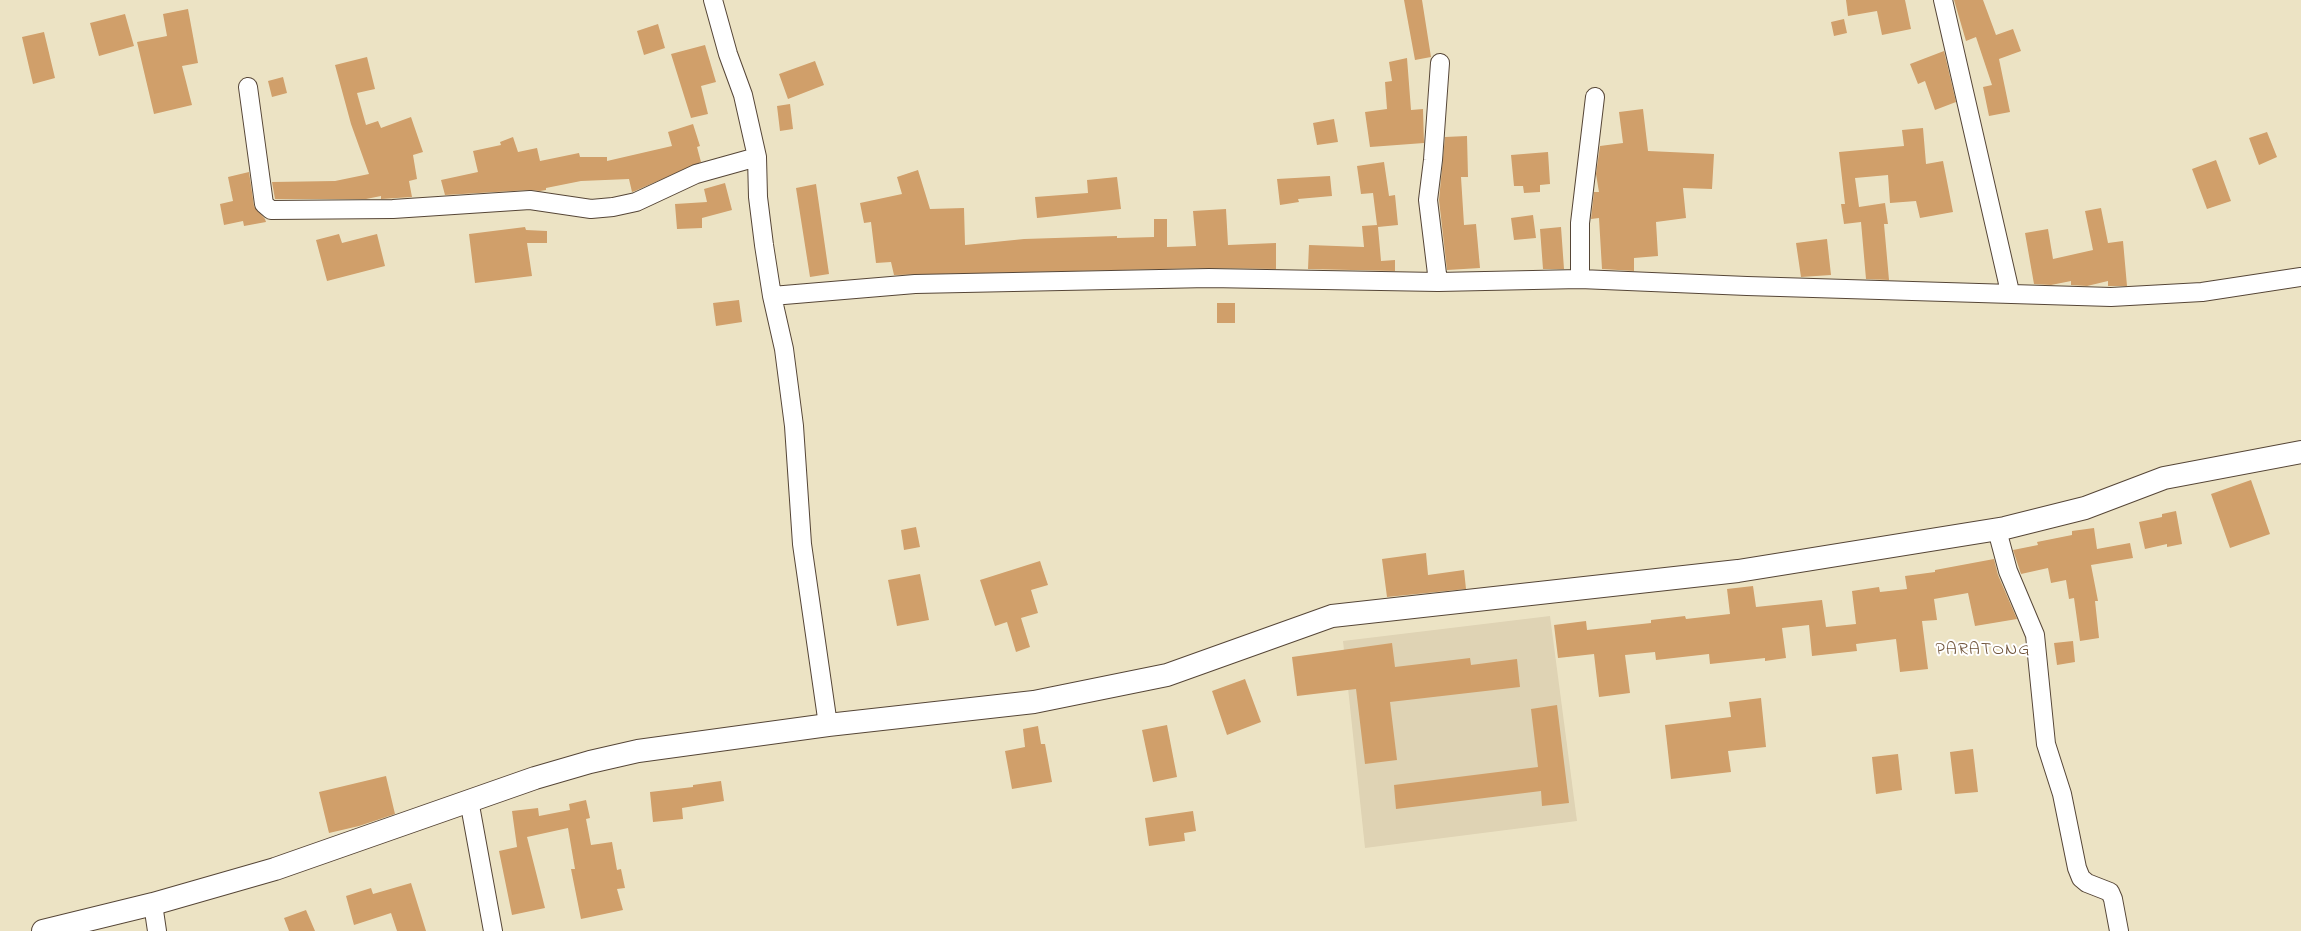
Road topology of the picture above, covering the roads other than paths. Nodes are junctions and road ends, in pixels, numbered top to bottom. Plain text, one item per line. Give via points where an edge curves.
1 (713, 0) edge
2 (1943, 0) edge
3 (1440, 62) dead end
4 (248, 87) dead end
5 (1595, 97) dead end
6 (757, 157) junction
7 (2301, 277) edge
8 (1580, 279) junction
9 (1438, 282) junction
10 (2010, 292) junction
11 (772, 296) junction
12 (2301, 452) edge
13 (1997, 530) junction
14 (828, 725) junction
15 (469, 800) junction
16 (153, 904) junction
17 (43, 931) edge
18 (156, 931) edge
19 (493, 931) edge
20 (2119, 931) edge

1 - 6 street via 743,95
2 - 10 street
3 - 9 street via 1428,200
4 - 6 street via 264,204 272,210 393,209 530,200 591,208 613,207 636,202 696,174
5 - 8 street via 1581,210
6 - 11 street via 758,197
7 - 10 street via 2202,292 2111,297
8 - 9 street
8 - 10 street
9 - 11 street via 1209,278 915,284
11 - 14 street via 785,358 794,426 802,544
12 - 13 street via 2164,478 2085,508
13 - 14 street via 1738,571 1332,616 1167,675 1034,702
13 - 20 street via 2008,571 2035,635 2046,744 2062,794 2077,868 2081,878 2110,892 2114,899
14 - 15 street via 638,751 590,762
15 - 16 street via 275,869
15 - 19 street
16 - 17 street
16 - 18 street

